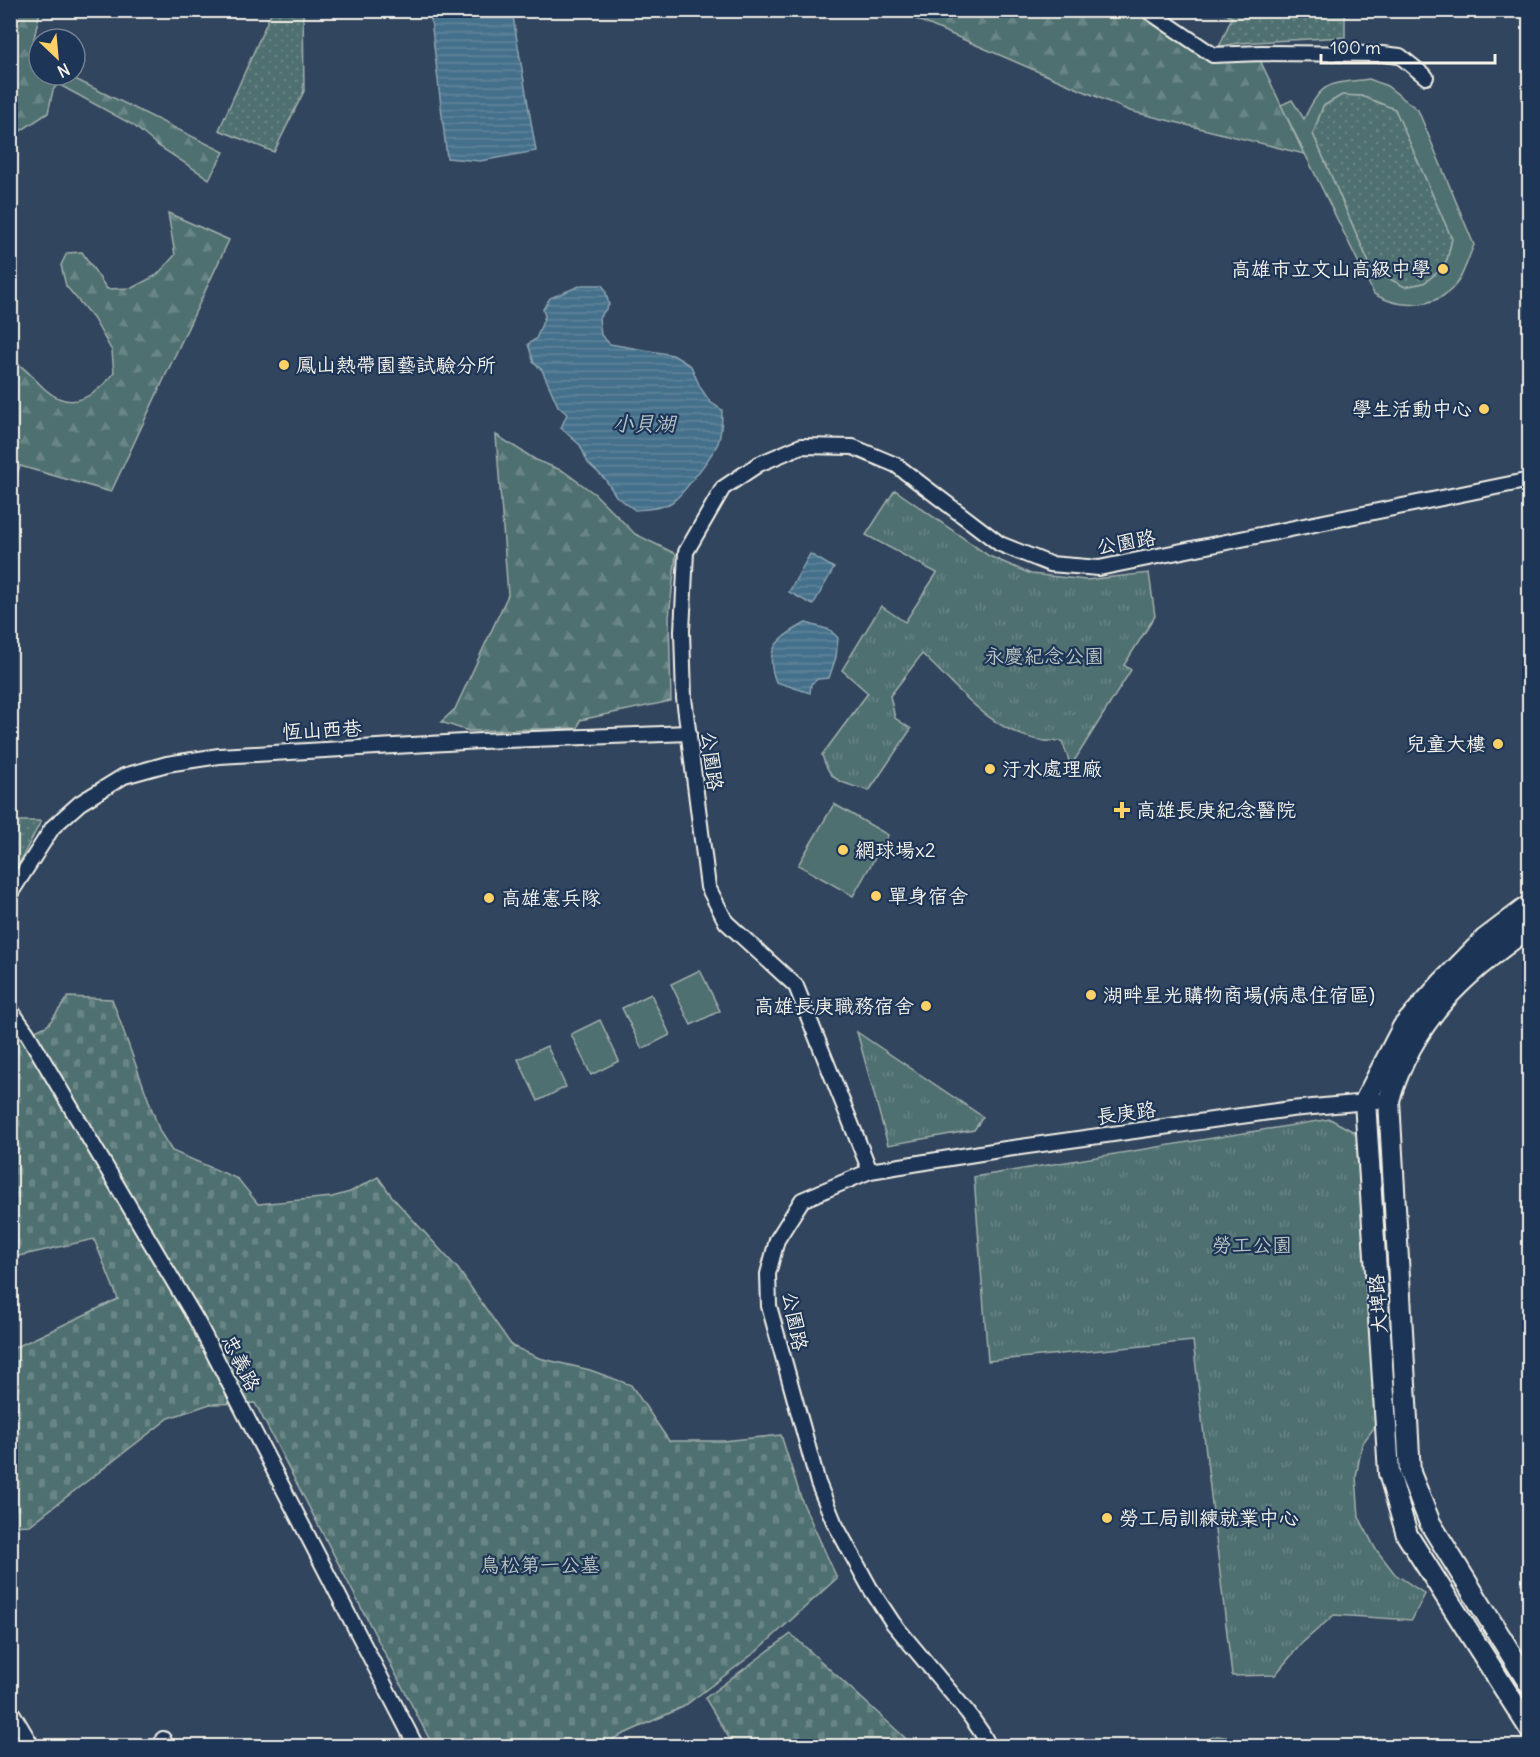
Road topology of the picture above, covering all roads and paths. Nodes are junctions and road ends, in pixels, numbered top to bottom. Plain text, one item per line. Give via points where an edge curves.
1 (1147, 10) edge
2 (1426, 77) dead end
3 (1530, 480) edge
4 (689, 733) junction
5 (11, 893) edge
6 (1530, 905) edge
7 (1530, 927) edge
8 (10, 1009) edge
9 (1389, 1100) junction
10 (1365, 1101) junction
11 (870, 1171) junction
12 (1530, 1685) edge
13 (10, 1709) edge
14 (1530, 1729) edge
15 (32, 1746) edge
16 (416, 1746) edge
17 (989, 1746) edge

1 - 2 street via 1213,55 1382,54 1400,56
3 - 4 street, 公園路 via 1099,568 1050,564 1000,544 885,460 853,447 801,446 759,464 723,488 686,552 682,632
4 - 5 street, 恆山西巷 via 219,756 167,764 124,776 80,803 53,827
4 - 11 street, 公園路 via 708,887 726,922 796,986
6 - 10 main road via 1485,939 1402,1028
7 - 9 main road, 大埤路 via 1458,983 1412,1044 1397,1071
8 - 16 street, 忠義路 via 197,1321
9 - 10 street, 長庚路
9 - 12 main road, 大埤路 via 1410,1473 1430,1523
10 - 11 street, 長庚路
10 - 14 main road, 大埤路 via 1389,1473 1407,1535
11 - 17 street, 公園路 via 802,1200 777,1240 768,1274 769,1306 818,1483 834,1522 892,1623 968,1713
13 - 15 street

